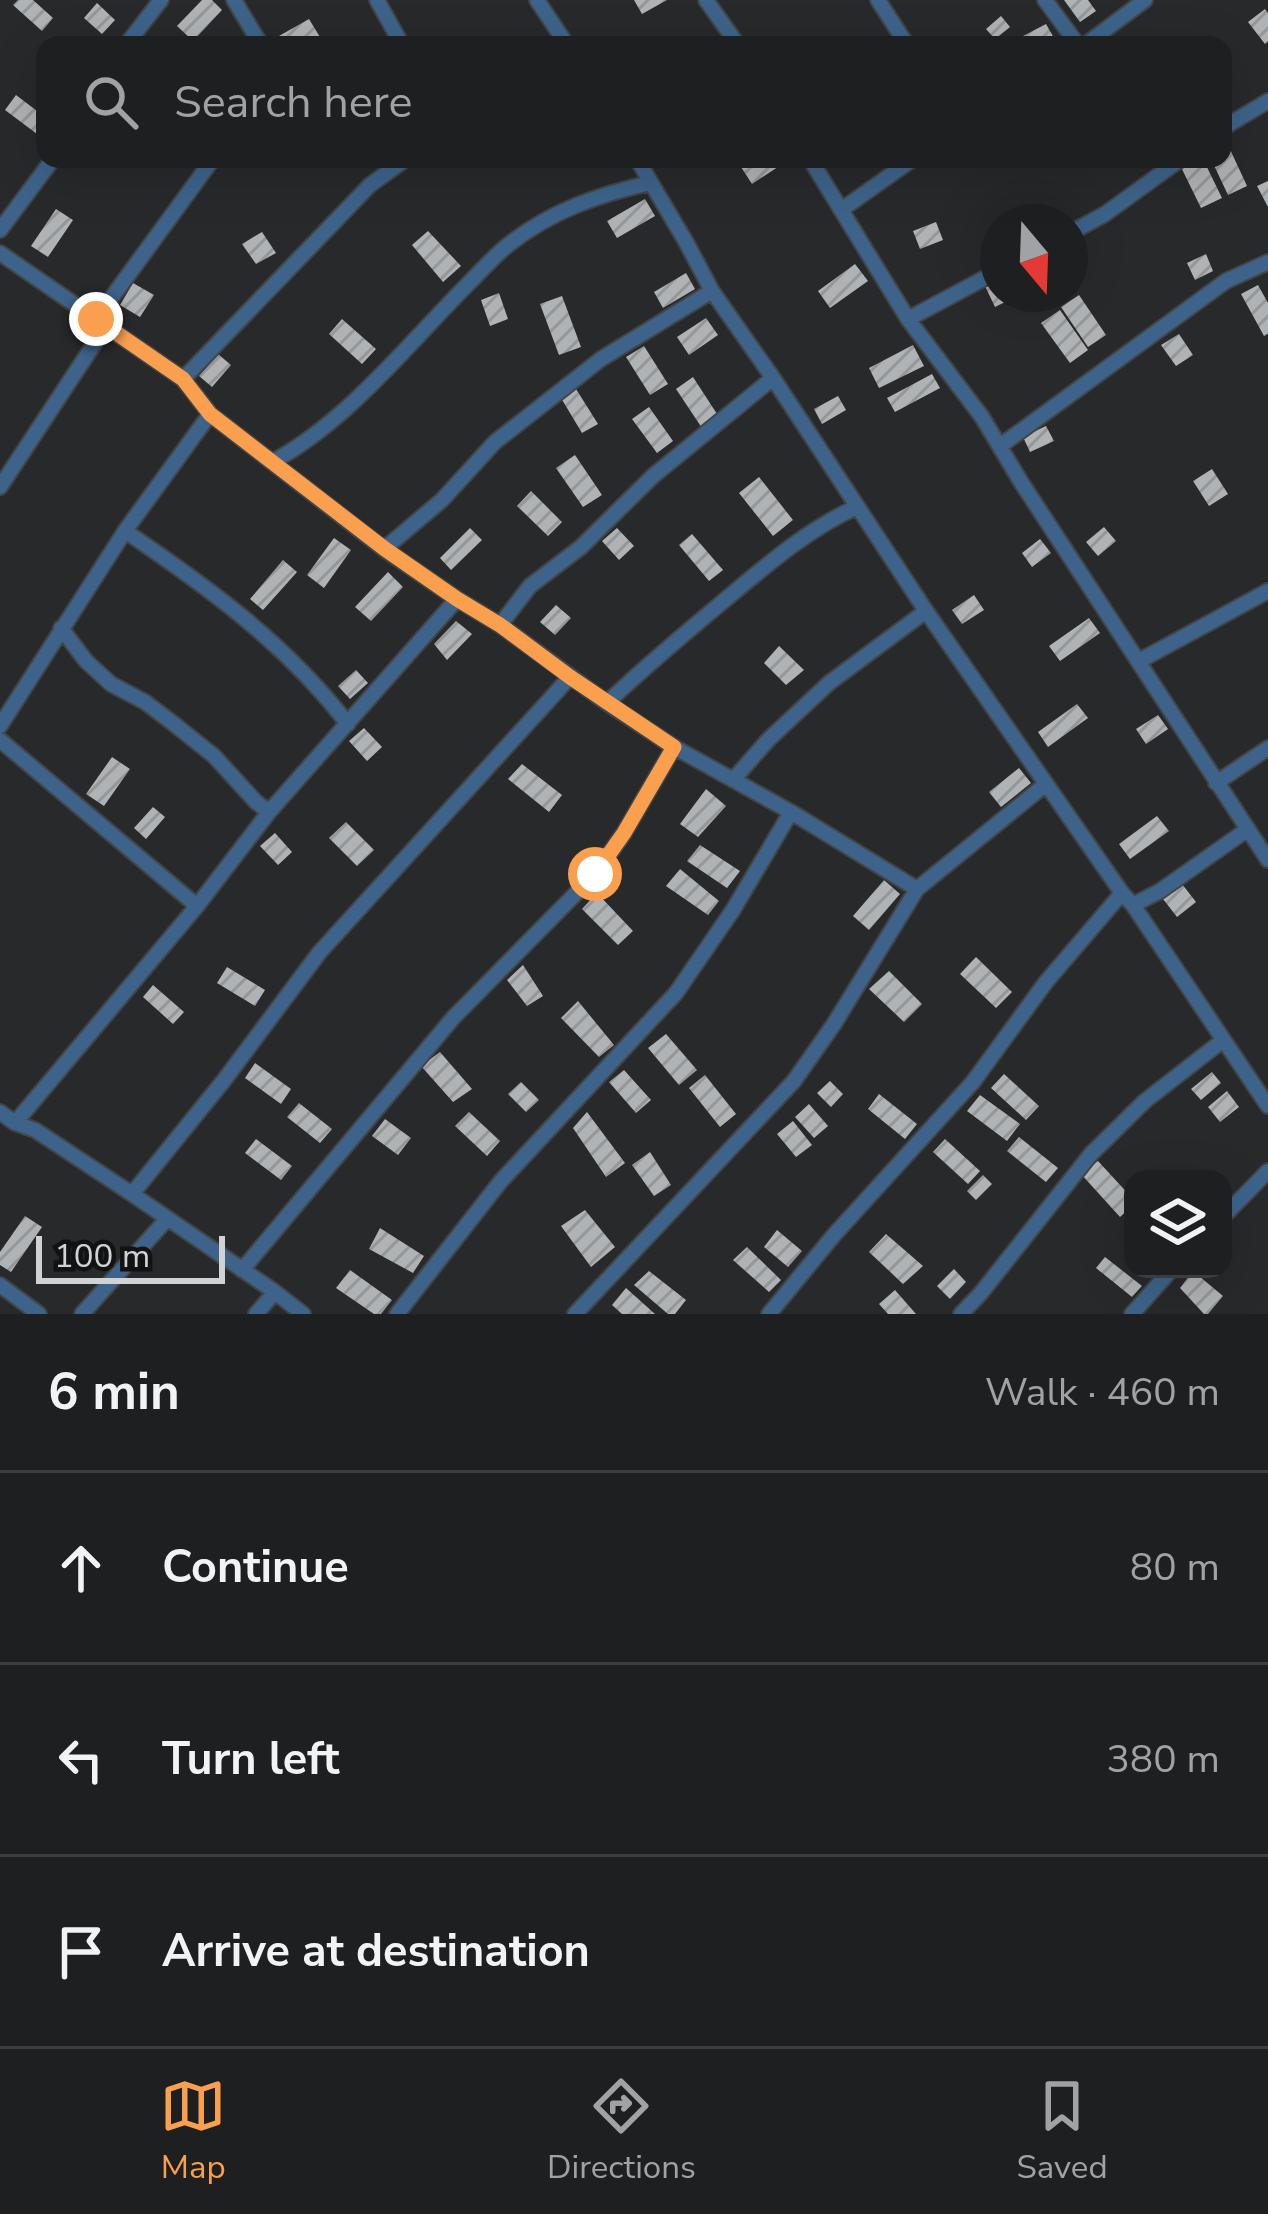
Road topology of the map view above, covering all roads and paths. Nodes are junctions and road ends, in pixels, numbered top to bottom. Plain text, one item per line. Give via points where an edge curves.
1 (161, 0) edge
2 (234, 0) edge
3 (377, 0) edge
4 (537, 0) edge
5 (706, 0) edge
6 (878, 0) edge
7 (1045, 0) edge
8 (1144, 0) edge
9 (133, 36) edge
10 (256, 36) edge
11 (397, 36) edge
12 (561, 36) edge
13 (729, 36) edge
14 (901, 36) edge
15 (1075, 36) edge
16 (1094, 36) edge
17 (1268, 101) edge
18 (1232, 123) edge
19 (46, 168) edge
20 (208, 168) edge
21 (393, 168) edge
22 (642, 168) edge
23 (816, 168) edge
24 (901, 168) edge
25 (1169, 168) edge
26 (650, 183) junction
27 (841, 210) junction
28 (1088, 223) edge
29 (0, 230) edge
30 (0, 253) edge
31 (1268, 262) edge
32 (980, 281) edge
33 (712, 291) junction
34 (908, 319) junction
35 (101, 323) junction
36 (773, 378) junction
37 (183, 379) junction
38 (210, 414) junction
39 (1000, 446) junction
40 (272, 462) junction
41 (0, 487) edge
42 (857, 507) junction
43 (125, 531) junction
44 (385, 549) junction
45 (1268, 591) edge
46 (457, 599) junction
47 (926, 611) junction
48 (500, 625) junction
49 (61, 628) junction
50 (1138, 661) junction
51 (570, 677) junction
52 (607, 703) junction
53 (348, 724) junction
54 (0, 726) edge
55 (0, 740) edge
56 (674, 747) junction
57 (1268, 748) edge
58 (733, 780) junction
59 (1216, 782) junction
60 (1046, 784) junction
61 (269, 812) junction
62 (790, 812) junction
63 (1248, 830) junction
64 (1268, 860) edge
65 (917, 889) junction
66 (1127, 899) junction
67 (196, 906) junction
68 (1222, 1041) junction
69 (1268, 1106) edge
70 (0, 1112) edge
71 (15, 1123) junction
72 (1268, 1171) edge
73 (132, 1194) junction
74 (1232, 1208) edge
75 (167, 1219) junction
76 (242, 1270) junction
77 (1164, 1278) edge
78 (0, 1285) edge
79 (275, 1292) junction
80 (39, 1314) edge
81 (82, 1314) edge
82 (256, 1314) edge
83 (303, 1314) edge
84 (398, 1314) edge
85 (575, 1314) edge
86 (769, 1314) edge
87 (961, 1314) edge
88 (1132, 1314) edge

1 - 9 street
2 - 10 street
3 - 11 street
4 - 12 street
5 - 13 street
6 - 14 street
7 - 15 street
8 - 16 street
17 - 18 street
19 - 29 street
20 - 35 street
21 - 37 street
22 - 26 street
23 - 27 street
24 - 27 street
25 - 28 street
26 - 33 street
26 - 40 street via 598,195 508,245 381,375
27 - 34 street
30 - 35 street
31 - 39 street via 1226,281
32 - 34 street
33 - 36 street
33 - 44 street via 601,359 495,442
34 - 39 street
35 - 37 street
35 - 41 street
36 - 42 street
36 - 48 street via 530,586
37 - 38 street
38 - 40 street
38 - 43 street
39 - 50 street
40 - 44 street
42 - 47 street
42 - 52 street via 751,578
43 - 49 street
43 - 53 street via 264,632
44 - 46 street
45 - 50 street
46 - 48 street
46 - 53 street
47 - 58 street via 829,683
47 - 60 street
48 - 51 street
49 - 54 street
49 - 61 street via 111,684 214,756
50 - 59 street
51 - 52 street
51 - 73 street via 319,953
52 - 56 street
53 - 61 street
55 - 67 street
56 - 58 street
56 - 76 street via 595,874 453,1018
57 - 59 street
58 - 62 street
59 - 63 street
60 - 65 street
60 - 66 street
61 - 67 street
62 - 65 street
62 - 84 street via 676,993 501,1181
63 - 64 street
63 - 66 street via 1160,891
65 - 85 street via 794,1081
66 - 68 street
66 - 86 street via 1046,982 973,1082
67 - 71 street
68 - 69 street
68 - 87 street via 1091,1154
70 - 71 street
71 - 73 street
72 - 74 street
73 - 75 street
75 - 76 street
75 - 81 street
76 - 79 street
77 - 88 street
78 - 80 street
79 - 82 street
79 - 83 street

